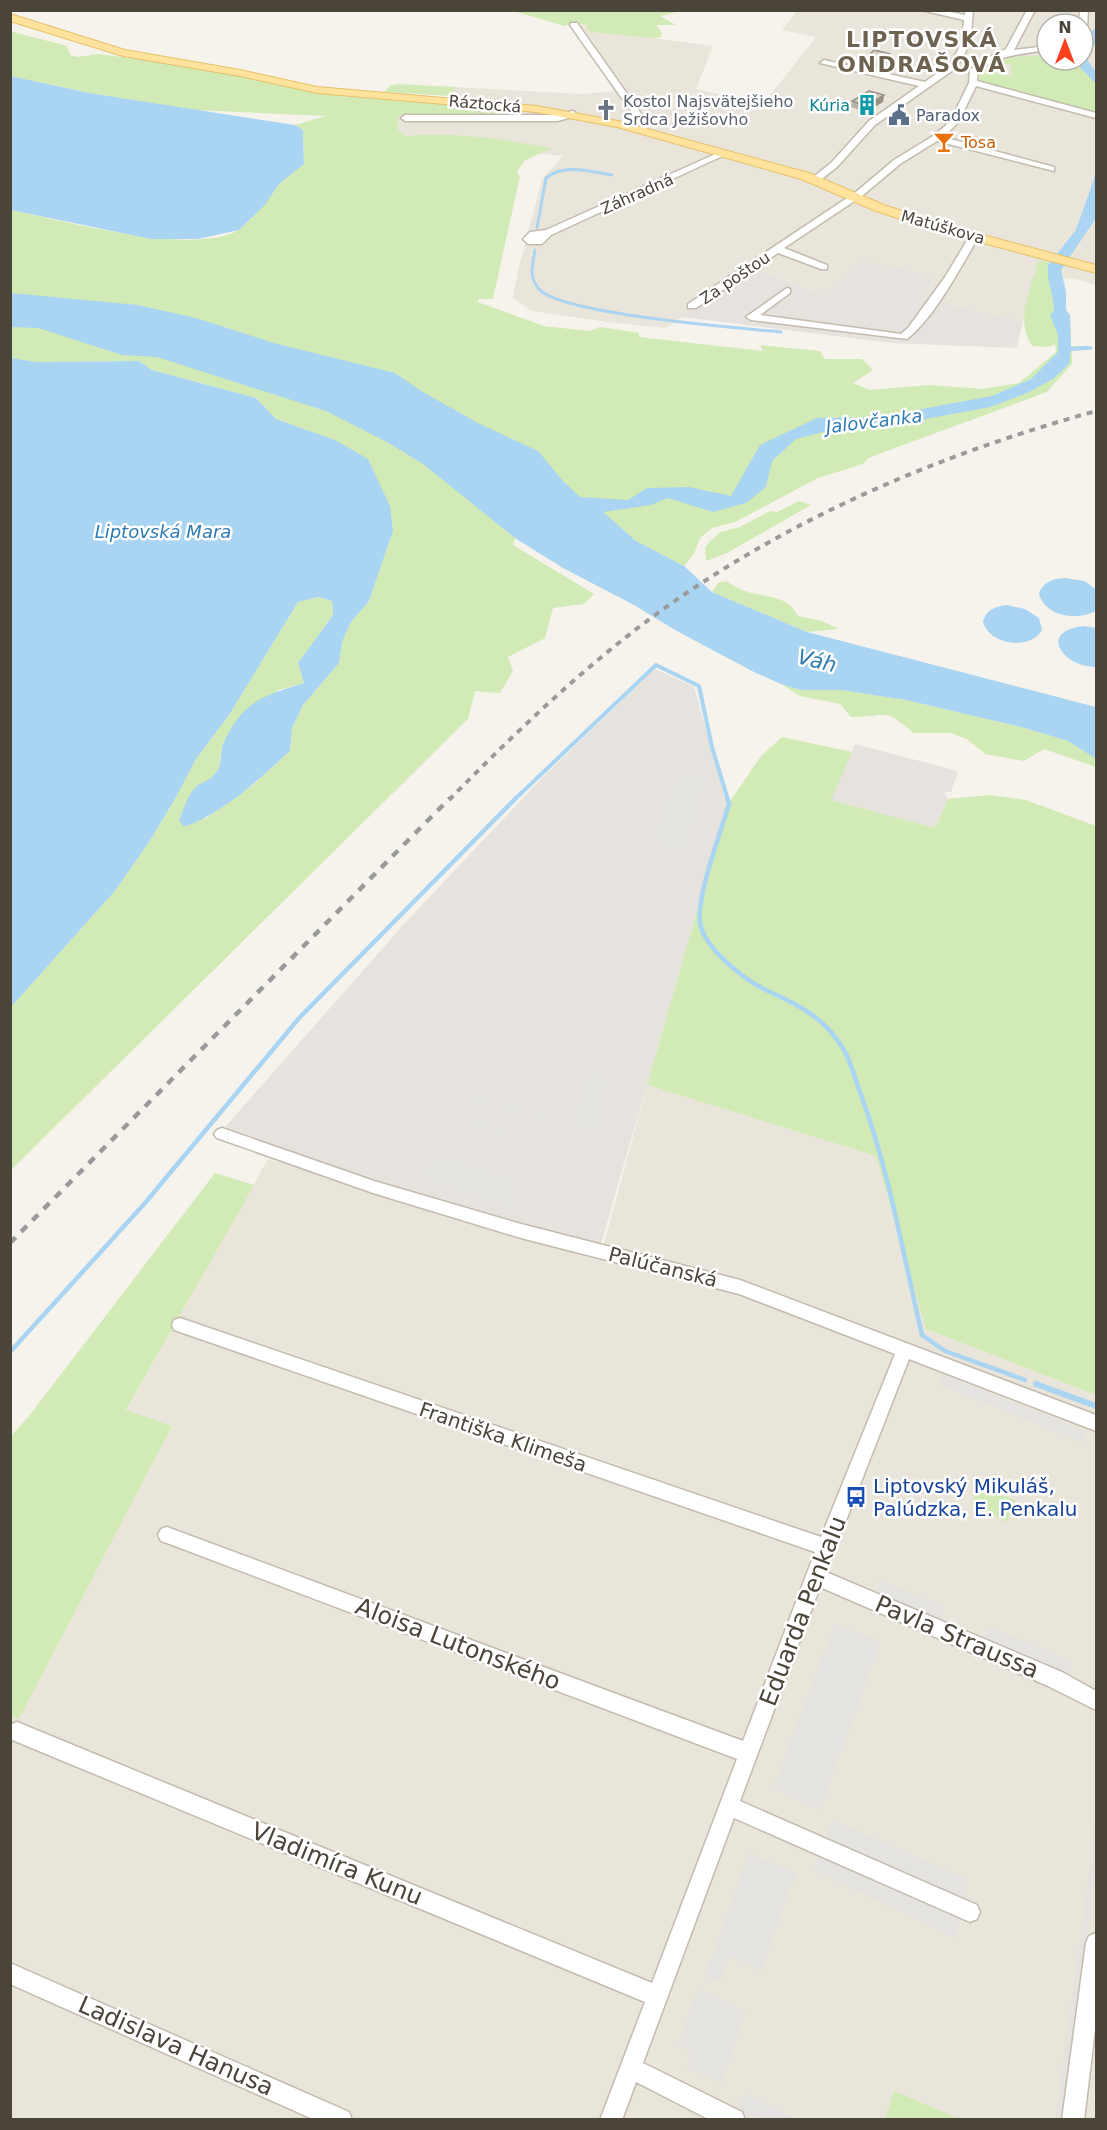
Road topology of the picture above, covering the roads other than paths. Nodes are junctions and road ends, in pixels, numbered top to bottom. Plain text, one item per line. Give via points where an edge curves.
1 (925, 10) edge
2 (1031, 10) edge
3 (969, 14) edge
4 (10, 17) edge
5 (574, 25) dead end
6 (1035, 50) edge
7 (1006, 54) junction
8 (961, 56) junction
9 (986, 60) junction
10 (824, 63) dead end
11 (953, 66) junction
12 (974, 70) junction
13 (974, 83) junction
14 (928, 85) junction
15 (572, 114) junction
16 (1096, 116) edge
17 (405, 118) dead end
18 (643, 130) junction
19 (936, 138) junction
20 (725, 153) junction
21 (832, 167) junction
22 (1051, 169) dead end
23 (794, 173) junction
24 (815, 180) junction
25 (834, 187) junction
26 (854, 197) junction
27 (548, 233) dead end
28 (974, 236) junction
29 (777, 249) junction
30 (824, 267) dead end
31 (1096, 268) edge
32 (787, 291) dead end
33 (692, 306) dead end
34 (222, 1134) dead end
35 (180, 1325) dead end
36 (905, 1349) junction
37 (1096, 1423) edge
38 (167, 1535) dead end
39 (827, 1548) junction
40 (815, 1576) junction
41 (1096, 1701) edge
42 (17, 1732) dead end
43 (748, 1753) junction
44 (728, 1806) junction
45 (970, 1912) dead end
46 (1096, 1943) edge
47 (10, 1973) edge
48 (657, 1996) junction
49 (1092, 2018) edge
50 (630, 2068) junction
51 (341, 2120) edge
52 (611, 2120) edge
53 (734, 2120) edge
54 (1073, 2120) edge

1 - 3 street
2 - 7 street via 1012,50
3 - 8 street
4 - 15 main road, Ráztocká via 96,45 339,93
5 - 18 street via 644,124
6 - 7 street
7 - 9 street
8 - 9 street
8 - 11 street
9 - 12 street
10 - 14 street
11 - 12 street
11 - 14 street
12 - 13 street
13 - 16 street
13 - 19 street, Za poštou via 954,123
14 - 21 street via 872,123
15 - 17 street via 558,118
15 - 18 main road, Ráztocká
18 - 20 main road, Ráztocká
19 - 22 street
19 - 26 street, Za poštou via 897,162
20 - 23 main road, Ráztocká
20 - 27 street, Záhradná
21 - 23 street
21 - 24 street
21 - 25 street
23 - 24 main road, Matúškova
24 - 25 main road, Matúškova
25 - 26 main road, Matúškova
26 - 28 main road, Matúškova
26 - 29 street, Za poštou
28 - 31 main road, Matúškova
28 - 32 street via 950,277 912,330 903,336 752,317
29 - 30 street, Za poštou
29 - 33 street, Za poštou
34 - 36 street, Palúčanská via 373,1187 521,1232 740,1287
35 - 39 street, Františka Klimeša
36 - 37 street, Palúčanská
36 - 39 street, Eduarda Penkalu
38 - 43 street, Aloisa Lutonského
39 - 40 street, Eduarda Penkalu
40 - 41 street, Pavla Straussa
40 - 43 street, Eduarda Penkalu
42 - 48 street, Vladimíra Kunu
43 - 44 street, Eduarda Penkalu
44 - 45 street
44 - 48 street, Eduarda Penkalu
46 - 49 street
47 - 51 street, Ladislava Hanusa
48 - 50 street, Eduarda Penkalu
49 - 54 street
50 - 52 street, Eduarda Penkalu
50 - 53 street

